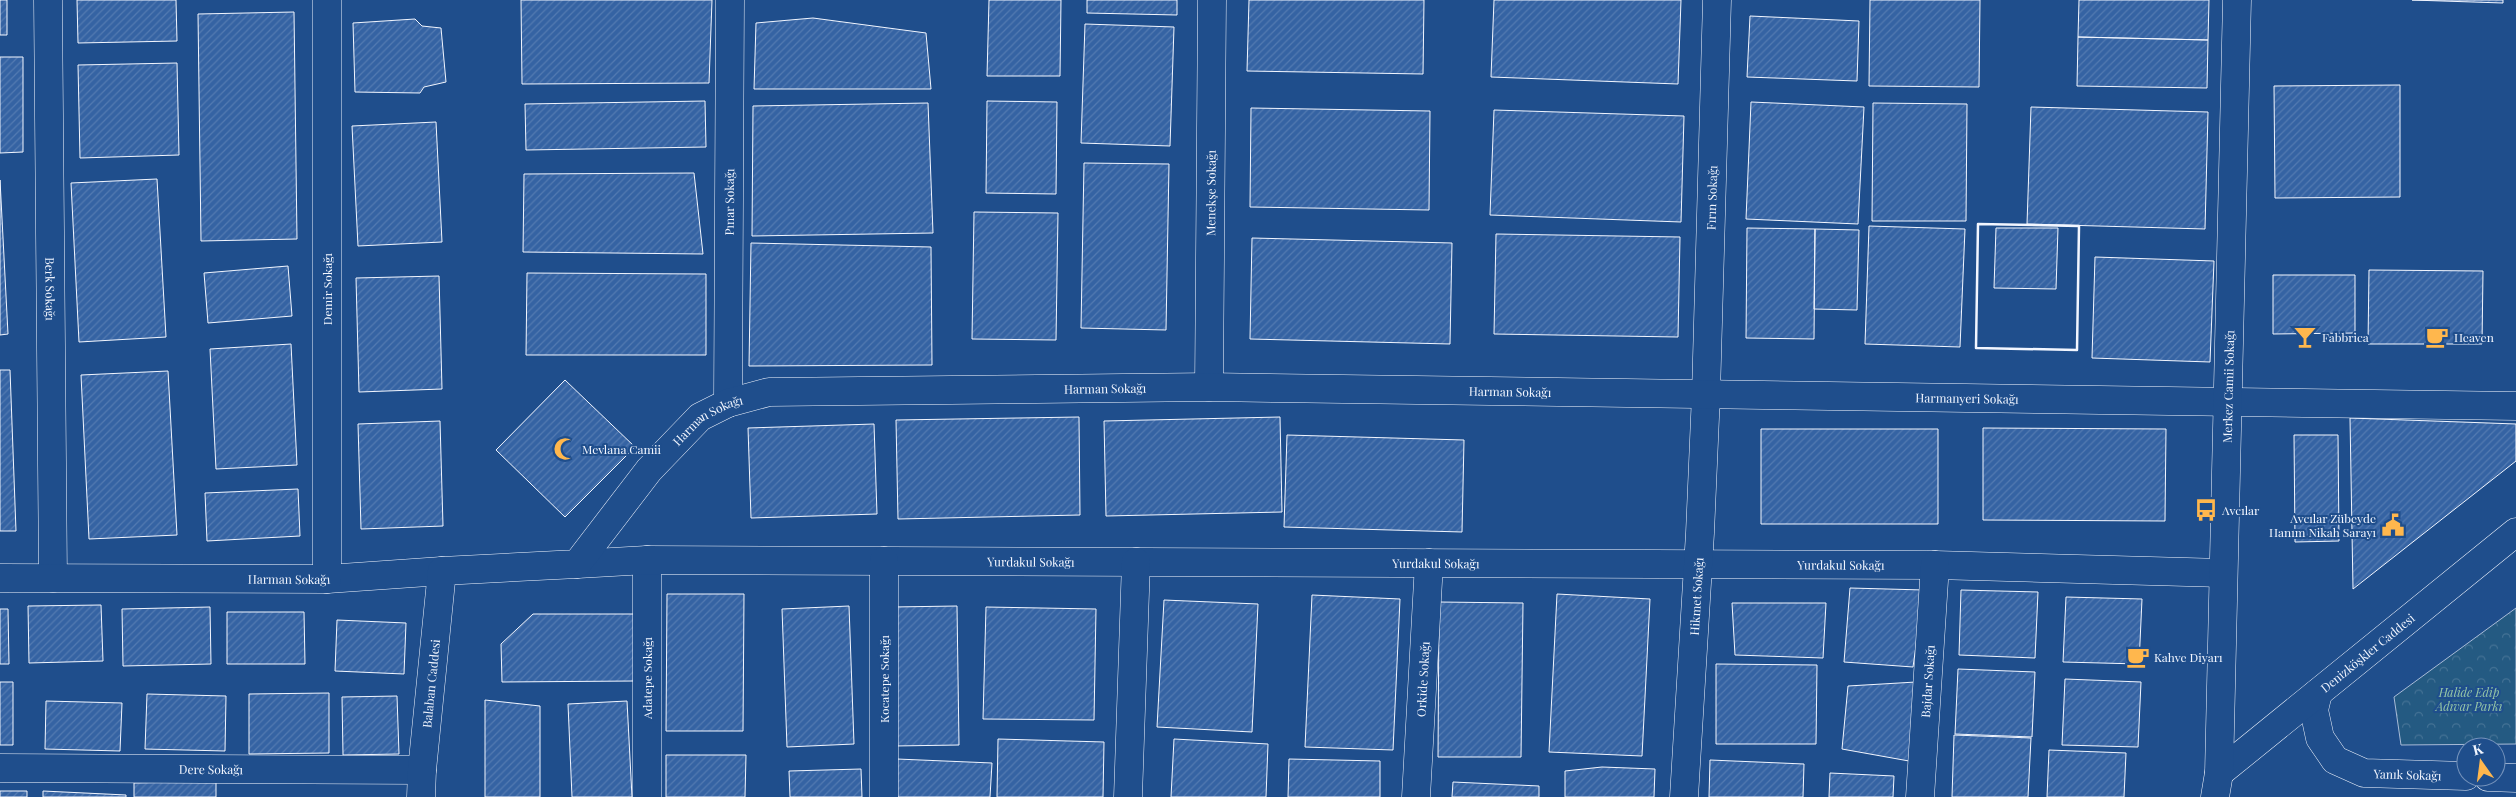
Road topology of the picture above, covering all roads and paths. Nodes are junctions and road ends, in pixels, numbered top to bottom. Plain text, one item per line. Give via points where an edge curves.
1 (48, 0) edge
2 (327, 0) edge
3 (730, 0) edge
4 (1212, 0) edge
5 (1717, 0) edge
6 (2237, 0) edge
7 (1209, 387) junction
8 (1706, 394) junction
9 (2227, 401) junction
10 (728, 403) junction
11 (2516, 406) edge
12 (2516, 532) edge
13 (647, 560) junction
14 (884, 561) junction
15 (1136, 562) junction
16 (1429, 563) junction
17 (576, 564) junction
18 (1935, 565) junction
19 (1697, 566) junction
20 (442, 571) junction
21 (2223, 573) junction
22 (0, 578) edge
23 (53, 578) junction
24 (327, 579) junction
25 (2318, 693) junction
26 (0, 768) edge
27 (422, 770) junction
28 (2456, 776) edge
29 (2217, 785) edge
30 (421, 797) edge
31 (647, 797) edge
32 (884, 797) edge
33 (1128, 797) edge
34 (1416, 797) edge
35 (1684, 797) edge
36 (1920, 797) edge

1 - 23 street, Berk Sokağı
2 - 24 street, Demir Sokağı
3 - 10 street, Pınar Sokağı
4 - 7 street, Menekşe Sokağı
5 - 8 street, Fırın Sokağı
6 - 9 street, Merkez Camii Sokağı
7 - 8 street, Harman Sokağı
7 - 10 street, Harman Sokağı via 769,392
8 - 9 street, Harmanyeri Sokağı
8 - 19 street, Hikmet Sokağı
9 - 11 street
9 - 21 street, Merkez Camii Sokağı
10 - 17 street, Harman Sokağı via 700,417 649,470
12 - 25 street, Denizköşkler Caddesi
13 - 14 street, Yurdakul Sokağı
13 - 17 street, Harman Sokağı
13 - 31 street, Adatepe Sokağı
14 - 15 street, Yurdakul Sokağı
14 - 32 street, Kocatepe Sokağı
15 - 16 street, Yurdakul Sokağı
15 - 33 street
16 - 19 street, Yurdakul Sokağı
16 - 34 street, Orkide Sokağı
17 - 20 street, Harman Sokağı
18 - 19 street, Yurdakul Sokağı
18 - 21 street, Yurdakul Sokağı
18 - 36 street, Bajdar Sokağı
19 - 35 street, Hikmet Sokağı
20 - 24 street, Harman Sokağı
20 - 27 street, Balaban Caddesi
21 - 29 street, Merkez Camii Sokağı
22 - 23 street, Harman Sokağı
23 - 24 street, Harman Sokağı
25 - 28 street, Yanık Sokağı via 2314,710 2320,738 2336,760 2364,774
25 - 29 street, Denizköşkler Caddesi
26 - 27 street, Dere Sokağı
27 - 30 street, Balaban Caddesi

